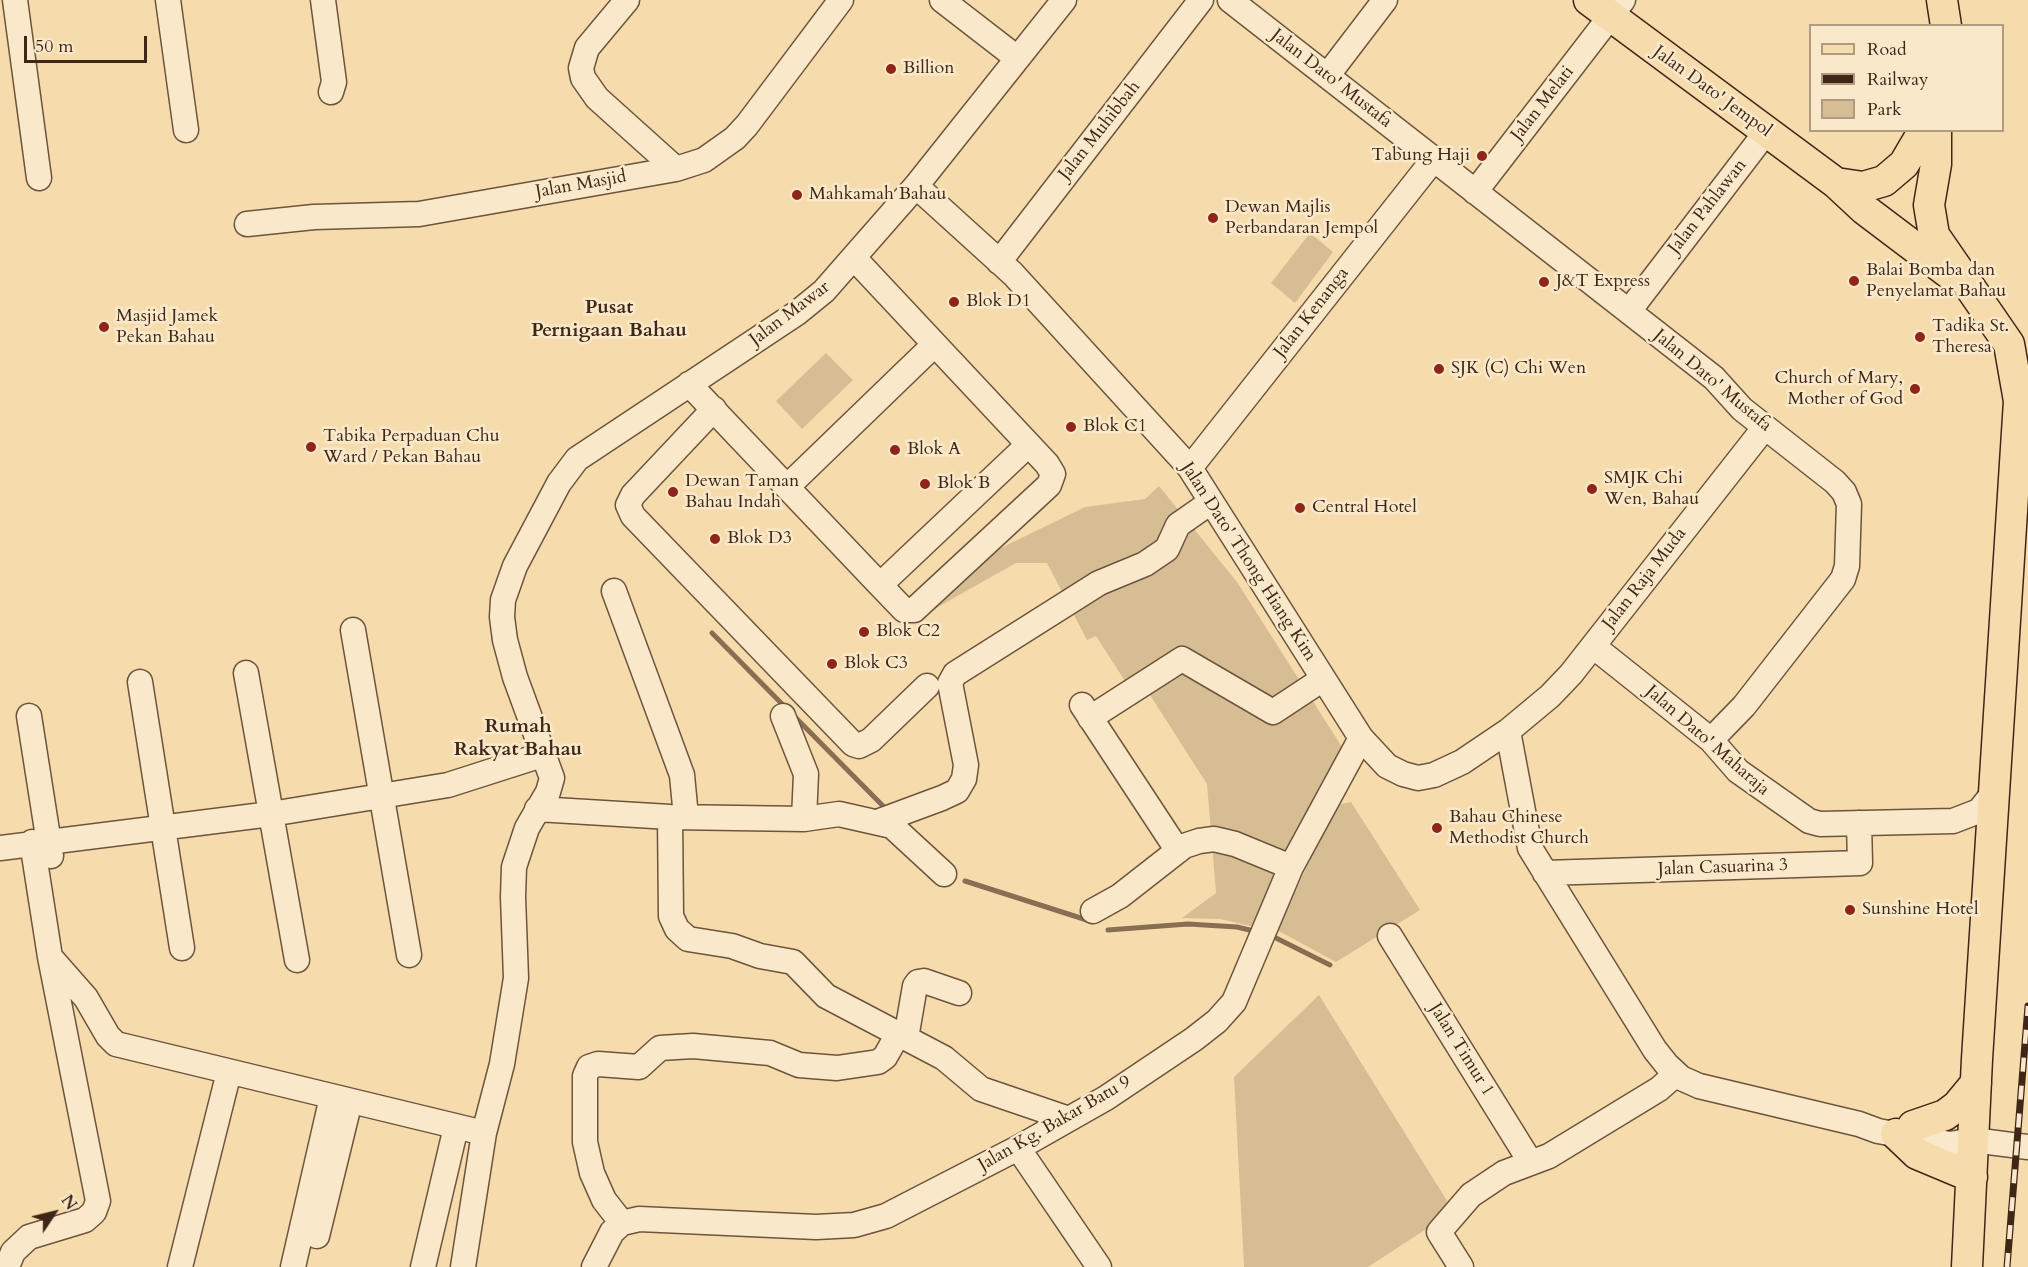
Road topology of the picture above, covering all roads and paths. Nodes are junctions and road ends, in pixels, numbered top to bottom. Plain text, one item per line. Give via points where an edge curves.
1 (15, 0) edge
2 (168, 0) edge
3 (323, 0) edge
4 (627, 0) edge
5 (841, 0) edge
6 (942, 0) edge
7 (1064, 0) edge
8 (1201, 0) edge
9 (1230, 0) edge
10 (1385, 0) edge
11 (1942, 0) edge
12 (1608, 6) edge
13 (1946, 24) edge
14 (1017, 58) junction
15 (1327, 76) junction
16 (331, 92) dead end
17 (186, 130) dead end
18 (1766, 132) junction
19 (1923, 132) edge
20 (1936, 132) edge
21 (1434, 159) junction
22 (676, 169) junction
23 (39, 178) dead end
24 (1836, 183) junction
25 (916, 186) junction
26 (1475, 192) junction
27 (247, 224) dead end
28 (855, 260) junction
29 (999, 262) junction
30 (1976, 296) junction
31 (1629, 311) junction
32 (934, 345) junction
33 (689, 384) junction
34 (714, 409) junction
35 (1765, 427) junction
36 (1029, 444) junction
37 (1190, 468) junction
38 (788, 487) junction
39 (1211, 502) junction
40 (880, 585) junction
41 (614, 591) dead end
42 (352, 630) dead end
43 (1593, 646) junction
44 (246, 673) dead end
45 (1323, 679) junction
46 (140, 682) dead end
47 (927, 686) dead end
48 (29, 716) dead end
49 (783, 716) dead end
50 (1508, 731) junction
51 (1361, 738) junction
52 (1711, 740) junction
53 (544, 754) junction
54 (1387, 766) joint
55 (1995, 791) junction
56 (381, 796) junction
57 (537, 809) junction
58 (271, 814) junction
59 (678, 817) junction
60 (888, 818) junction
61 (804, 819) junction
62 (1859, 823) junction
63 (163, 827) junction
64 (40, 842) junction
65 (0, 848) edge
66 (1178, 851) junction
67 (1291, 867) junction
68 (1545, 873) junction
69 (944, 874) dead end
70 (1093, 911) dead end
71 (63, 936) dead end
72 (1390, 936) dead end
73 (182, 948) dead end
74 (409, 955) dead end
75 (50, 957) junction
76 (297, 960) dead end
77 (958, 993) dead end
78 (902, 1036) junction
79 (229, 1072) junction
80 (1677, 1074) junction
81 (1976, 1083) junction
82 (341, 1099) junction
83 (1069, 1119) junction
84 (456, 1127) junction
85 (1905, 1130) junction
86 (484, 1133) junction
87 (1973, 1140) junction
88 (2028, 1147) edge
89 (1018, 1148) junction
90 (1531, 1163) junction
91 (1972, 1177) junction
92 (622, 1223) junction
93 (1967, 1265) edge
94 (7, 1267) edge
95 (180, 1267) edge
96 (293, 1267) edge
97 (310, 1267) edge
98 (423, 1267) edge
99 (463, 1267) edge
100 (594, 1267) edge
101 (1099, 1267) edge
102 (1461, 1267) edge

1 - 23 street
2 - 17 street
3 - 16 street via 334,82
4 - 22 street via 582,58 583,78 597,98
5 - 22 street, Jalan Masjid via 741,132 711,156
6 - 14 street
7 - 14 street, Jalan Mawar
8 - 29 street, Jalan Muhibbah
9 - 15 street, Jalan Dato' Mustafa
10 - 15 street
11 - 13 main road
12 - 18 main road, Jalan Dato' Jempol
12 - 26 street, Jalan Melati
14 - 25 street, Jalan Mawar
15 - 21 street, Jalan Dato' Mustafa
18 - 24 main road, Jalan Dato' Jempol
18 - 31 street, Jalan Pahlawan
19 - 24 main road via 1904,164 1884,180 1863,187
20 - 30 main road via 1930,220 1942,248
21 - 26 street, Jalan Dato' Mustafa
21 - 37 street, Jalan Kenanga
22 - 27 street, Jalan Masjid via 419,214 314,217
24 - 30 main road, Jalan Dato' Jempol
25 - 28 street, Jalan Mawar
25 - 29 street, Jalan Dato' Thong Hiang Kim
26 - 31 street, Jalan Dato' Mustafa
28 - 32 street
28 - 33 street, Jalan Mawar via 797,313
29 - 37 street, Jalan Dato' Thong Hiang Kim
30 - 55 main road via 2009,344 2019,401
31 - 35 street, Jalan Dato' Mustafa via 1714,378
32 - 36 street
32 - 38 street
33 - 34 street
33 - 53 street, Jalan Mawar via 588,450 572,465 515,566 503,600 505,640
34 - 38 street
34 - 47 street via 633,495 628,505 633,516 853,744 859,746 871,740
35 - 43 street, Jalan Raja Muda
35 - 52 street, Jalan Dato' Mustafa via 1844,492 1849,504 1847,566 1843,579
36 - 40 street
36 - 40 street via 1051,469 1049,485 915,610 904,610
37 - 39 street, Jalan Dato' Thong Hiang Kim
38 - 40 street
39 - 45 street, Jalan Dato' Thong Hiang Kim
39 - 60 street via 1178,525 1167,549 1145,564 1099,583 955,674 950,683 966,765 964,779 957,790
41 - 59 street via 682,775
42 - 56 street
43 - 50 street, Jalan Raja Muda via 1550,696
43 - 52 street, Jalan Dato' Maharaja
44 - 58 street
45 - 51 street, Jalan Dato' Thong Hiang Kim
45 - 66 street via 1273,712 1182,659 1086,711
46 - 63 street
48 - 64 street
49 - 61 street via 806,774
50 - 54 street, Jalan Raja Muda via 1462,762 1434,775 1418,778
50 - 68 street via 1527,839
51 - 54 street, Jalan Dato' Thong Hiang Kim
51 - 67 street, Jalan Kg. Bakar Batu 9
52 - 62 street, Jalan Dato' Maharaja via 1738,771 1800,817 1820,824
53 - 56 street via 448,785
53 - 57 street, Jalan Mawar via 552,785
55 - 62 street, Jalan Dato' Maharaja via 1989,802 1966,818
55 - 81 main road
56 - 58 street
56 - 74 street
57 - 59 street
57 - 86 street, Jalan Mawar via 514,867 516,978 502,1064
58 - 63 street
58 - 76 street
59 - 61 street
59 - 78 street via 671,916 677,929 695,942 732,946 793,962 826,996
60 - 61 street via 839,814
60 - 69 street
62 - 68 street, Jalan Casuarina 3 via 1860,863
63 - 64 street
63 - 73 street
64 - 65 street
64 - 71 street
64 - 75 street
66 - 67 street via 1199,840 1214,839
66 - 70 street via 1120,896
67 - 83 street, Jalan Kg. Bakar Batu 9 via 1228,1011 1194,1039
68 - 80 street via 1656,1050
72 - 90 street, Jalan Timur 1
75 - 79 street via 87,998 116,1044
75 - 94 street via 98,1201 85,1220 29,1238 13,1252
77 - 78 street via 918,982
78 - 83 street via 954,1065 981,1089
78 - 92 street via 878,1062 837,1068 799,1065 770,1053 693,1046 660,1048 639,1067 589,1067 585,1076 585,1143 604,1200
79 - 82 street
79 - 95 street
80 - 85 street via 1699,1086 1859,1124 1879,1121
80 - 90 street via 1576,1140
81 - 85 main road via 1945,1115
81 - 87 main road
82 - 84 street
82 - 96 street
82 - 97 street
83 - 89 street, Jalan Kg. Bakar Batu 9
84 - 86 street
84 - 98 street
85 - 87 street via 1952,1132
85 - 91 main road via 1917,1154
86 - 99 street, Jalan Mawar
87 - 88 street
87 - 91 main road
89 - 92 street, Jalan Kg. Bakar Batu 9 via 894,1212 854,1225 816,1227 650,1218
89 - 101 street
90 - 102 street via 1504,1173 1478,1190 1439,1232
91 - 93 main road
92 - 100 street via 612,1232

